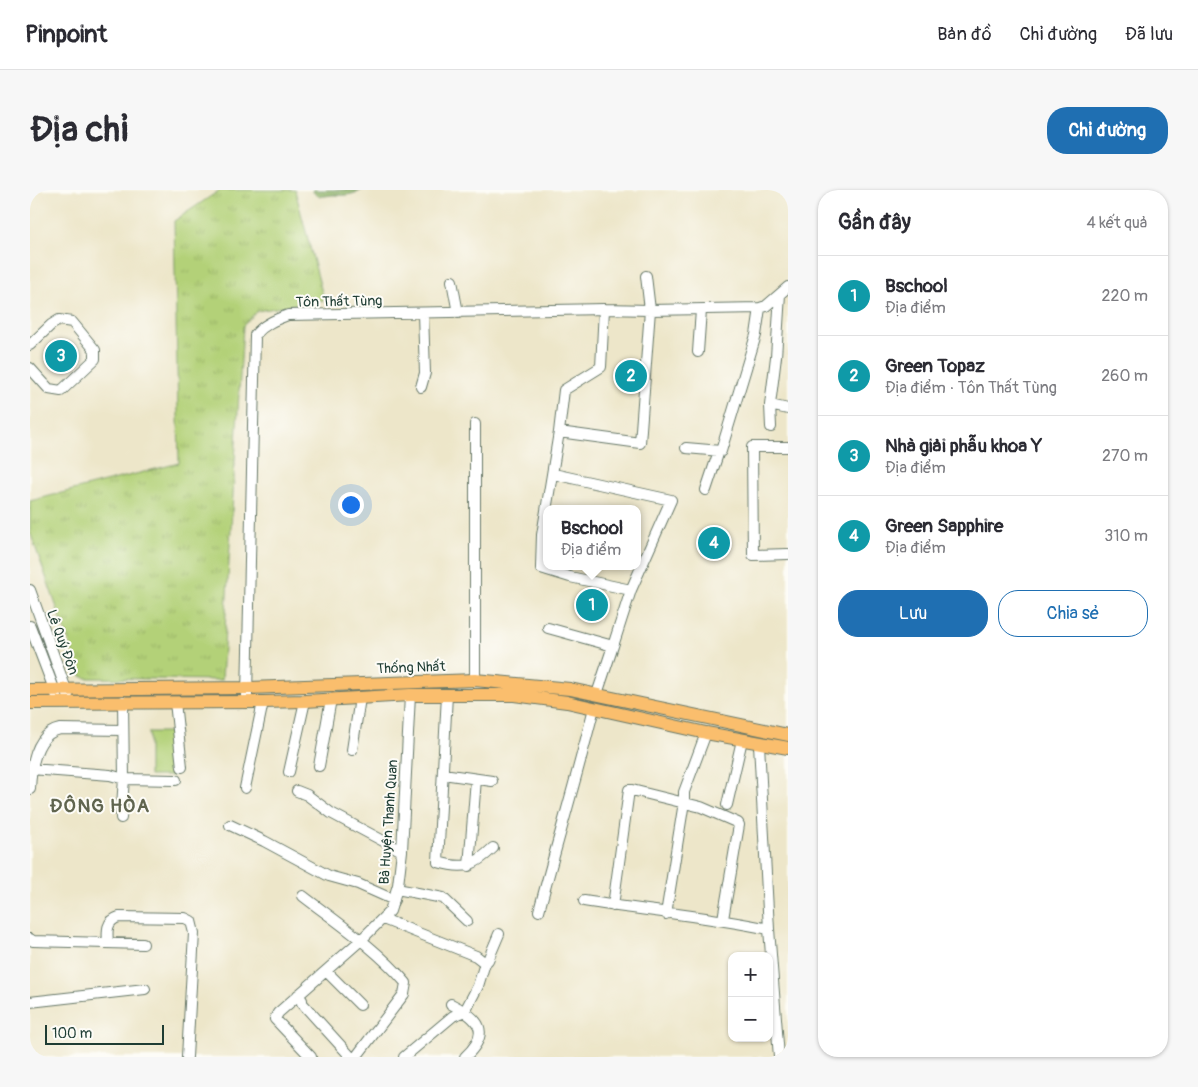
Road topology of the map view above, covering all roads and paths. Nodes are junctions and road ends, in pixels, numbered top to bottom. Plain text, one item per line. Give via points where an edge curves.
1 (646, 276) dead end
2 (452, 281) dead end
3 (788, 287) edge
4 (780, 294) junction
5 (760, 308) junction
6 (604, 309) junction
7 (650, 310) junction
8 (701, 310) junction
9 (423, 313) junction
10 (458, 313) junction
11 (30, 346) edge
12 (698, 352) dead end
13 (776, 357) junction
14 (788, 358) edge
15 (30, 368) edge
16 (421, 387) dead end
17 (770, 405) junction
18 (788, 409) edge
19 (475, 424) dead end
20 (771, 427) dead end
21 (558, 432) junction
22 (788, 447) edge
23 (686, 448) dead end
24 (720, 451) junction
25 (558, 475) dead end
26 (706, 490) dead end
27 (547, 505) edge
28 (543, 529) edge
29 (788, 554) edge
30 (641, 567) edge
31 (543, 569) edge
32 (547, 570) edge
33 (640, 570) edge
34 (30, 590) edge
35 (631, 590) junction
36 (30, 626) edge
37 (548, 628) dead end
38 (613, 646) junction
39 (475, 680) junction
40 (248, 688) junction
41 (30, 690) edge
42 (60, 690) junction
43 (597, 694) junction
44 (410, 695) junction
45 (447, 695) junction
46 (360, 698) junction
47 (331, 699) junction
48 (123, 701) junction
49 (305, 701) junction
50 (65, 702) junction
51 (174, 702) junction
52 (246, 702) junction
53 (263, 702) junction
54 (30, 703) edge
55 (594, 708) junction
56 (744, 726) junction
57 (123, 730) junction
58 (706, 733) junction
59 (788, 736) edge
60 (742, 740) junction
61 (759, 744) junction
62 (788, 748) edge
63 (352, 750) dead end
64 (320, 766) dead end
65 (182, 767) dead end
66 (31, 770) edge
67 (289, 772) dead end
68 (443, 774) junction
69 (124, 779) junction
70 (476, 779) junction
71 (176, 780) dead end
72 (492, 781) dead end
73 (244, 788) dead end
74 (30, 790) edge
75 (297, 791) dead end
76 (684, 802) junction
77 (727, 805) dead end
78 (121, 818) dead end
79 (230, 825) dead end
80 (493, 848) dead end
81 (402, 851) junction
82 (469, 866) junction
83 (397, 889) junction
84 (303, 896) dead end
85 (394, 900) junction
86 (584, 902) dead end
87 (613, 906) junction
88 (540, 911) dead end
89 (666, 914) junction
90 (383, 919) junction
91 (723, 920) junction
92 (468, 921) dead end
93 (770, 929) junction
94 (499, 934) dead end
95 (30, 940) edge
96 (361, 940) junction
97 (108, 943) junction
98 (143, 944) dead end
99 (484, 963) junction
100 (326, 971) junction
101 (145, 989) dead end
102 (300, 998) junction
103 (30, 1002) edge
104 (451, 1004) dead end
105 (360, 1005) dead end
106 (465, 1011) junction
107 (187, 1057) edge
108 (311, 1057) edge
109 (351, 1057) edge
110 (356, 1057) edge
111 (404, 1057) edge
112 (465, 1057) edge
113 (779, 1057) edge

1 - 7 street
2 - 10 street
3 - 4 street
4 - 5 street
4 - 13 street
5 - 8 street, Tôn Thất Tùng
5 - 24 street via 756,335
6 - 7 street, Tôn Thất Tùng
6 - 10 street, Tôn Thất Tùng
6 - 21 street via 601,367 564,390
7 - 8 street, Tôn Thất Tùng
7 - 21 street via 640,442
8 - 12 street
9 - 10 street, Tôn Thất Tùng
9 - 16 street via 425,369
9 - 40 street, Tôn Thất Tùng via 288,315 273,320 255,335
11 - 15 street via 59,320 72,322 96,350 95,359 61,391 48,389
13 - 14 street
13 - 17 street
17 - 18 street
17 - 20 street
19 - 39 street
21 - 27 street
22 - 29 street via 752,447 753,555
23 - 24 street
24 - 26 street
25 - 30 street via 670,500
28 - 31 street
32 - 35 street
33 - 35 street
34 - 42 street, Lê Quý Đôn
35 - 38 street
36 - 42 street, Lê Quý Đôn
37 - 38 street
38 - 43 street
39 - 40 main road, Thống Nhất
39 - 43 main road, Thống Nhất
40 - 42 main road, Thống Nhất
40 - 52 street, Tôn Thất Tùng
41 - 42 main road, Thống Nhất
42 - 50 street, Lê Quý Đôn
43 - 56 main road, Thống Nhất
44 - 45 main road, Thống Nhất
44 - 46 main road, Thống Nhất
44 - 81 street, Bà Huyện Thanh Quan
45 - 55 main road, Thống Nhất via 514,695
45 - 68 street
46 - 47 main road, Thống Nhất
46 - 63 street
47 - 49 main road, Thống Nhất
47 - 64 street
48 - 50 main road, Thống Nhất
48 - 51 main road, Thống Nhất
48 - 57 street
49 - 53 main road, Thống Nhất
49 - 67 street
50 - 54 main road, Thống Nhất
51 - 52 main road, Thống Nhất
51 - 65 street
52 - 53 main road, Thống Nhất
53 - 73 street
55 - 58 main road, Thống Nhất
55 - 88 street
56 - 59 main road, Thống Nhất
56 - 60 main road
57 - 66 street via 51,731 44,737
57 - 69 street
58 - 60 main road, Thống Nhất
58 - 76 street via 684,792
60 - 61 main road, Thống Nhất
60 - 77 street
61 - 62 main road, Thống Nhất
61 - 93 street
66 - 69 street via 110,775
66 - 74 street
68 - 70 street
68 - 82 street via 438,862
69 - 71 street
69 - 78 street
70 - 72 street
70 - 82 street
75 - 81 street
76 - 87 street via 629,790
76 - 89 street
76 - 91 street via 739,825
79 - 85 street via 330,876
80 - 82 street
81 - 83 street, Bà Huyện Thanh Quan
83 - 85 street, Bà Huyện Thanh Quan
83 - 92 street via 443,898
84 - 96 street
85 - 90 street, Bà Huyện Thanh Quan
86 - 87 street
87 - 89 street
89 - 91 street
90 - 96 street, Bà Huyện Thanh Quan
90 - 99 street via 476,956
91 - 93 street
93 - 113 street
94 - 99 street
95 - 97 street
96 - 100 street, Bà Huyện Thanh Quan
96 - 110 street via 398,974 406,986 404,994
97 - 98 street
97 - 107 street via 109,924 119,917 185,918 191,921 194,933
99 - 106 street via 478,986
100 - 102 street, Bà Huyện Thanh Quan
100 - 105 street
101 - 103 street
102 - 108 street, Bà Huyện Thanh Quan via 278,1013 275,1020
102 - 109 street
104 - 106 street
106 - 111 street via 453,1016
106 - 112 street via 481,1034

